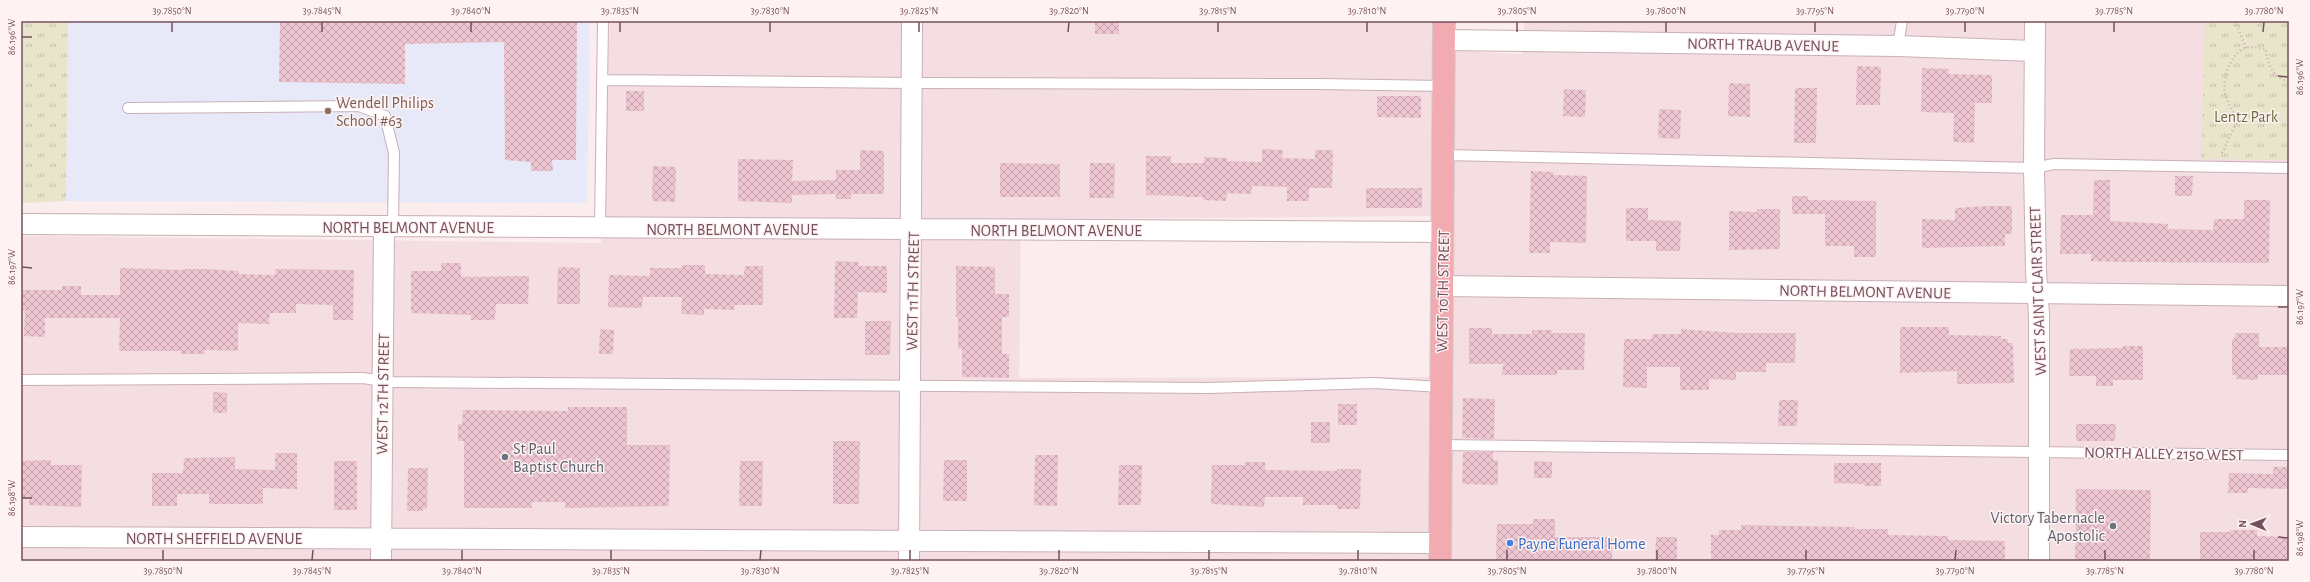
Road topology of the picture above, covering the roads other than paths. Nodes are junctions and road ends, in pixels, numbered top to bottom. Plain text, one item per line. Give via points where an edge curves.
1 (603, 21) edge
2 (912, 21) edge
3 (1902, 21) edge
4 (2035, 21) edge
5 (1444, 31) edge
6 (1898, 46) junction
7 (2034, 51) junction
8 (602, 80) junction
9 (912, 83) junction
10 (1444, 86) junction
11 (128, 108) dead end
12 (1443, 155) junction
13 (2034, 168) junction
14 (2289, 168) edge
15 (21, 224) edge
16 (388, 226) junction
17 (600, 228) junction
18 (913, 230) junction
19 (1442, 232) junction
20 (1442, 286) junction
21 (2038, 293) junction
22 (2289, 296) edge
23 (21, 380) edge
24 (382, 382) junction
25 (911, 385) junction
26 (1441, 387) junction
27 (1441, 445) junction
28 (2039, 451) junction
29 (2289, 454) edge
30 (21, 537) edge
31 (381, 539) junction
32 (910, 541) junction
33 (1440, 552) edge
34 (381, 561) edge
35 (910, 561) edge
36 (2039, 561) edge

1 - 8 lane
2 - 9 street, WEST 11TH STREET
3 - 6 lane
4 - 7 street, WEST SAINT CLAIR STREET
5 - 6 street, NORTH TRAUB AVENUE
5 - 10 main road, WEST 10TH STREET
6 - 7 street, NORTH TRAUB AVENUE
7 - 13 street, WEST SAINT CLAIR STREET
8 - 9 lane
8 - 17 lane
9 - 10 lane
9 - 18 street, WEST 11TH STREET
10 - 12 main road, WEST 10TH STREET
11 - 16 lane via 359,106 385,116 394,153
12 - 13 lane
12 - 19 main road, WEST 10TH STREET
13 - 14 lane via 2054,164
13 - 21 street, WEST SAINT CLAIR STREET
15 - 16 street, NORTH BELMONT AVENUE
16 - 17 street, NORTH BELMONT AVENUE
16 - 24 street, WEST 12TH STREET
17 - 18 street, NORTH BELMONT AVENUE
18 - 19 street, NORTH BELMONT AVENUE
18 - 25 street, WEST 11TH STREET
19 - 20 main road, WEST 10TH STREET
20 - 21 street, NORTH BELMONT AVENUE
20 - 26 main road, WEST 10TH STREET
21 - 22 street, NORTH BELMONT AVENUE
21 - 28 street, WEST SAINT CLAIR STREET
23 - 24 lane via 363,378
24 - 25 lane
24 - 31 street, WEST 12TH STREET
25 - 26 lane via 1209,388 1374,383
25 - 32 street, WEST 11TH STREET
26 - 27 main road, WEST 10TH STREET
27 - 28 lane, NORTH ALLEY 2150 WEST
27 - 33 main road, WEST 10TH STREET
28 - 29 lane, NORTH ALLEY 2150 WEST
28 - 36 street, WEST SAINT CLAIR STREET
30 - 31 street, NORTH SHEFFIELD AVENUE
31 - 32 street, NORTH SHEFFIELD AVENUE
31 - 34 street, WEST 12TH STREET
32 - 33 street, NORTH SHEFFIELD AVENUE
32 - 35 street, WEST 11TH STREET

